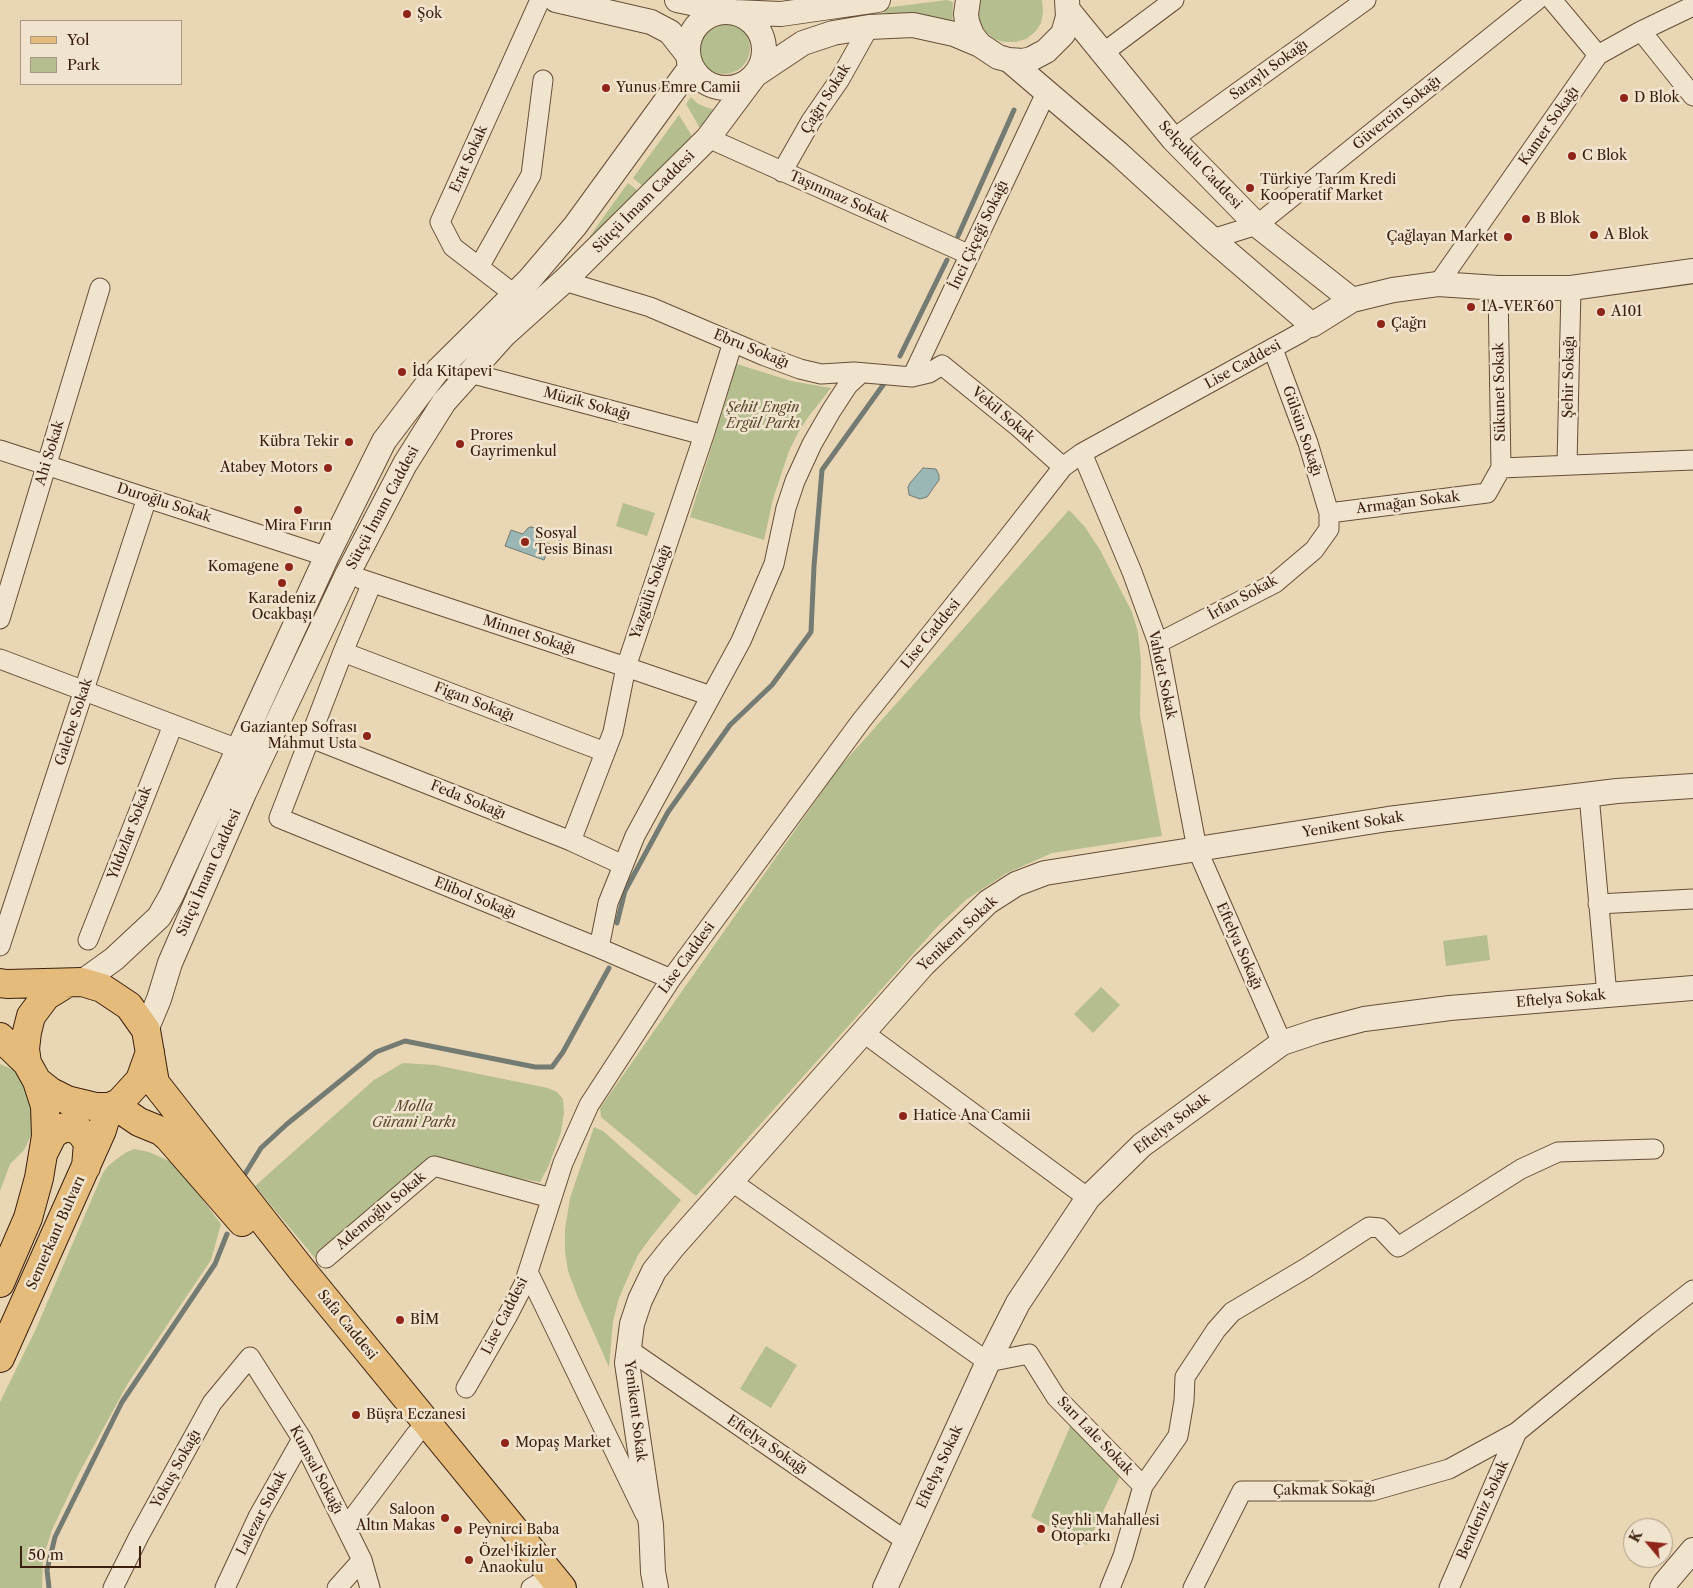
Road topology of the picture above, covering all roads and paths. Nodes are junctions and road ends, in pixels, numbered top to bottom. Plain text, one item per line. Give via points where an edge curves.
1 (540, 0) edge
2 (556, 0) edge
3 (677, 0) edge
4 (878, 0) edge
5 (968, 0) edge
6 (1174, 0) edge
7 (1366, 0) edge
8 (1537, 0) edge
9 (1552, 0) edge
10 (1068, 5) edge
11 (1693, 6) edge
12 (734, 12) junction
13 (869, 27) junction
14 (1641, 31) junction
15 (980, 45) junction
16 (1103, 53) junction
17 (688, 54) junction
18 (1598, 55) junction
19 (1010, 60) junction
20 (755, 75) junction
21 (543, 80) dead end
22 (1046, 93) junction
23 (1693, 96) edge
24 (708, 138) junction
25 (1173, 140) junction
26 (782, 172) junction
27 (1257, 225) junction
28 (1212, 239) junction
29 (970, 256) junction
30 (479, 267) junction
31 (1693, 271) edge
32 (564, 280) junction
33 (1438, 284) junction
34 (100, 288) dead end
35 (1498, 288) junction
36 (1571, 288) junction
37 (514, 294) junction
38 (1352, 300) junction
39 (1312, 325) junction
40 (733, 342) junction
41 (1273, 348) junction
42 (942, 365) joint
43 (470, 372) junction
44 (861, 373) junction
45 (912, 377) junction
46 (704, 435) junction
47 (0, 450) edge
48 (1082, 452) junction
49 (1693, 460) edge
50 (46, 465) junction
51 (1567, 465) junction
52 (1063, 467) junction
53 (1501, 468) junction
54 (147, 498) junction
55 (1329, 513) junction
56 (326, 558) junction
57 (348, 573) junction
58 (372, 583) junction
59 (0, 619) edge
60 (1158, 643) junction
61 (342, 652) junction
62 (0, 658) edge
63 (626, 667) junction
64 (84, 691) junction
65 (711, 696) junction
66 (173, 725) junction
67 (311, 738) junction
68 (238, 749) junction
69 (605, 752) junction
70 (1693, 786) edge
71 (1589, 795) junction
72 (570, 841) junction
73 (1197, 849) junction
74 (623, 865) junction
75 (1693, 899) edge
76 (1598, 904) junction
77 (88, 940) dead end
78 (0, 946) edge
79 (598, 948) junction
80 (671, 980) junction
81 (0, 983) edge
82 (74, 983) junction
83 (1693, 988) edge
84 (1607, 995) junction
85 (864, 1033) junction
86 (0, 1037) edge
87 (148, 1041) junction
88 (1282, 1043) junction
89 (32, 1072) junction
90 (111, 1106) junction
91 (153, 1128) junction
92 (1654, 1149) dead end
93 (43, 1154) junction
94 (86, 1167) junction
95 (731, 1181) junction
96 (551, 1198) junction
97 (1088, 1198) junction
98 (326, 1258) dead end
99 (528, 1272) junction
100 (0, 1283) edge
101 (1693, 1290) edge
102 (628, 1350) junction
103 (250, 1357) joint
104 (0, 1358) edge
105 (988, 1362) junction
106 (466, 1388) dead end
107 (1517, 1432) junction
108 (416, 1434) junction
109 (302, 1439) junction
110 (1143, 1486) junction
111 (651, 1525) junction
112 (346, 1527) junction
113 (906, 1541) junction
114 (1693, 1550) edge
115 (362, 1560) junction
116 (652, 1583) edge
117 (543, 1587) edge
118 (113, 1588) edge
119 (225, 1588) edge
120 (336, 1588) edge
121 (370, 1588) edge
122 (885, 1588) edge
123 (1110, 1588) edge
124 (1193, 1588) edge
125 (1449, 1588) edge
126 (1662, 1588) edge

1 - 30 street, Erat Sokak via 440,222 453,247
2 - 17 street via 650,22 670,32
3 - 12 street
4 - 12 street via 782,14
5 - 15 street via 968,22
6 - 16 street
7 - 25 street, Saraylı Sokağı
8 - 27 street, Güvercin Sokağı
9 - 18 street
10 - 16 street, Selçuklu Caddesi
10 - 19 street via 1063,34 1053,46 1031,60
11 - 14 street, Kamer Sokağı
12 - 17 street via 711,15 701,22 693,31
12 - 20 street via 747,17 763,38 765,51
13 - 15 street via 912,26 954,34
13 - 20 street via 833,33 803,43
13 - 26 street, Çağrı Sokak
14 - 18 street, Kamer Sokağı
14 - 23 street
15 - 19 street via 998,57
16 - 25 street, Selçuklu Caddesi
17 - 20 street via 699,77 721,88 734,88
17 - 37 street, Sütçü İmam Caddesi via 690,68 672,94 575,226
18 - 33 street, Kamer Sokağı
19 - 22 street
20 - 24 street, Sütçü İmam Caddesi
21 - 30 street via 531,175
22 - 28 street
22 - 29 street, İnci Çiçeği Sokağı
24 - 26 street, Taşınmaz Sokak
24 - 32 street, Sütçü İmam Caddesi
25 - 27 street, Selçuklu Caddesi
26 - 29 street, Taşınmaz Sokak
27 - 28 street
27 - 38 street, Selçuklu Caddesi
28 - 39 street
29 - 45 street, İnci Çiçeği Sokağı
30 - 37 street, Erat Sokak
31 - 36 street, Lise Caddesi
32 - 40 street, Ebru Sokağı via 650,307
32 - 43 street, Sütçü İmam Caddesi via 504,335
33 - 35 street, Lise Caddesi
33 - 38 street, Lise Caddesi
34 - 50 street, Ahi Sokak
35 - 36 street, Lise Caddesi
35 - 53 street, Sükunet Sokak
36 - 51 street, Şehir Sokağı
37 - 56 street, Sütçü İmam Caddesi via 438,370 384,441
38 - 39 street, Lise Caddesi
39 - 41 street, Lise Caddesi
40 - 44 street, Ebru Sokağı via 800,369 821,374
40 - 46 street, Yazgülü Sokağı
41 - 48 street, Lise Caddesi
41 - 55 street, Gülsün Sokağı via 1308,443
42 - 45 street, Ebru Sokağı via 929,373
42 - 52 street, Vekil Sokak
43 - 46 street, Müzik Sokağı
43 - 57 street, Sütçü İmam Caddesi via 444,402 405,464
44 - 45 street, Ebru Sokağı
44 - 65 street via 830,411 812,444 786,508 774,564 741,641
46 - 63 street, Yazgülü Sokağı
47 - 50 street, Duroğlu Sokak
48 - 52 street, Lise Caddesi
48 - 60 street, Vahdet Sokak
49 - 51 street
50 - 54 street, Duroğlu Sokak
50 - 59 street, Ahi Sokak
51 - 53 street
52 - 80 street, Lise Caddesi via 861,721
53 - 55 street, Armağan Sokak via 1487,493
54 - 56 street, Duroğlu Sokak
54 - 64 street, Galebe Sokak
55 - 60 street, İrfan Sokak via 1328,529 1323,539 1306,559 1275,583
56 - 57 street
56 - 68 street, Sütçü İmam Caddesi
57 - 58 street, Minnet Sokağı
57 - 87 street, Sütçü İmam Caddesi via 244,793 170,963
58 - 61 street
58 - 63 street, Minnet Sokağı
60 - 73 street, Vahdet Sokak
61 - 67 street
61 - 69 street, Figan Sokağı
62 - 64 street
63 - 65 street, Minnet Sokağı
63 - 69 street, Yazgülü Sokağı via 613,732
64 - 66 street
64 - 78 street, Galebe Sokak
65 - 74 street via 635,836
66 - 68 street
66 - 77 street, Yıldızlar Sokak
67 - 72 street, Feda Sokağı
67 - 79 street, Elibol Sokağı via 279,818
68 - 82 street, Sütçü İmam Caddesi via 172,896 159,917 114,959
69 - 72 street, Yazgülü Sokağı
70 - 71 street, Yenikent Sokak
71 - 73 street, Yenikent Sokak via 1388,819
71 - 76 street
72 - 74 street, Feda Sokağı
73 - 85 street, Yenikent Sokak via 1045,873 1016,884 975,914 923,966
73 - 88 street, Eftelya Sokağı
74 - 79 street via 608,903
75 - 76 street
76 - 84 street
79 - 80 street, Elibol Sokağı
80 - 96 street, Lise Caddesi via 589,1105
81 - 82 main road
82 - 87 main road via 102,988 117,996 129,1006
82 - 89 main road via 46,996 31,1016 25,1049
83 - 84 street, Eftelya Sokak
84 - 88 street, Eftelya Sokak via 1450,1008 1364,1020
85 - 95 street, Yenikent Sokak
85 - 97 street
86 - 89 main road
87 - 90 main road via 140,1080 128,1095
87 - 117 main road, Safa Caddesi via 155,1083
88 - 97 street, Eftelya Sokak via 1142,1145
89 - 90 main road via 51,1092 66,1100 96,1107
89 - 93 main road via 45,1106
90 - 91 main road, Safa Caddesi
90 - 94 main road, Semerkant Bulvarı
91 - 94 main road via 126,1131 101,1143
91 - 108 main road, Safa Caddesi via 180,1149
92 - 110 street via 1558,1152 1521,1169 1398,1247 1380,1228 1369,1226 1232,1312 1185,1377 1178,1436
93 - 94 main road via 53,1134 65,1127 79,1130 88,1143
93 - 100 main road via 28,1218
94 - 104 main road, Semerkant Bulvarı
95 - 102 street, Yenikent Sokak via 654,1270 632,1324
95 - 105 street
96 - 98 street, Ademoğlu Sokak via 434,1166
96 - 99 street, Lise Caddesi
97 - 105 street, Eftelya Sokak via 1018,1303
99 - 106 street, Lise Caddesi via 508,1315
99 - 111 street
101 - 107 street, Çakmak Sokağı
102 - 111 street, Yenikent Sokak via 627,1363
102 - 113 street, Eftelya Sokağı
103 - 109 street, Kumsal Sokağı
103 - 118 street, Yokuş Sokağı via 212,1403
105 - 110 street, Sarı Lale Sokak via 1029,1354 1056,1398
105 - 113 street, Eftelya Sokak
107 - 124 street, Çakmak Sokağı via 1449,1468 1372,1491 1242,1491
107 - 125 street, Bendeniz Sokak
108 - 112 street
108 - 117 main road, Safa Caddesi
109 - 112 street, Kumsal Sokağı
109 - 119 street, Lalezar Sokak via 258,1517
110 - 123 street, Sarı Lale Sokak via 1123,1556
111 - 116 street, Yenikent Sokak
112 - 115 street, Kumsal Sokağı
113 - 122 street, Eftelya Sokak
114 - 126 street
115 - 120 street
115 - 121 street, Kumsal Sokağı

